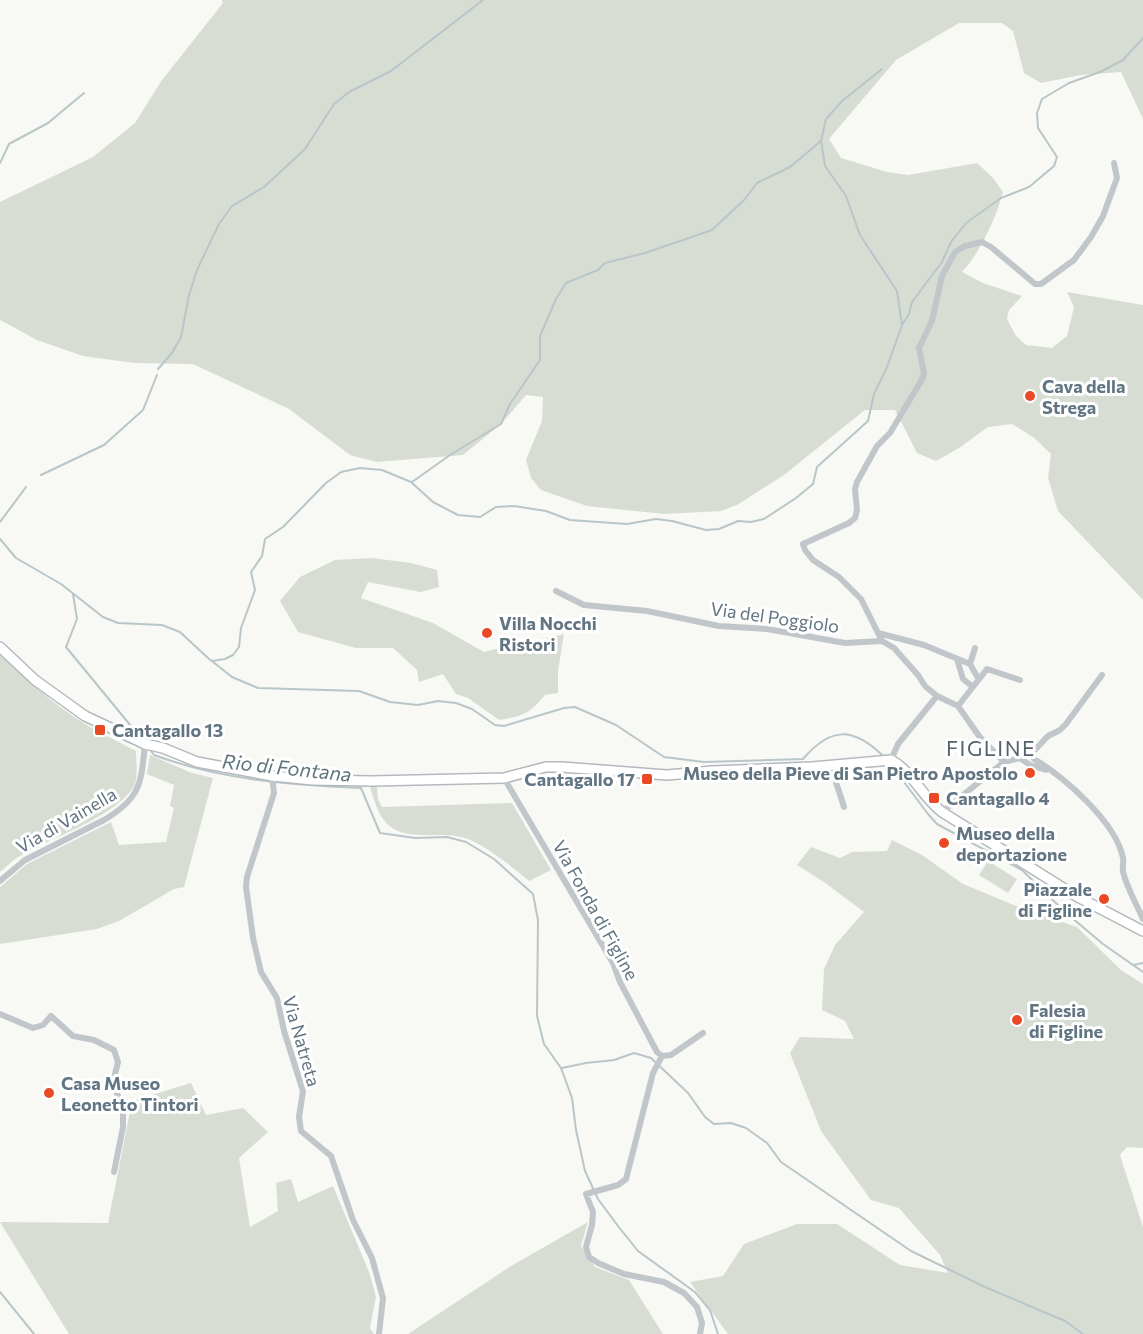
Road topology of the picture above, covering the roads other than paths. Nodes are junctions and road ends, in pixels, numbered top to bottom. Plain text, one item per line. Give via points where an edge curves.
1 (1114, 163) dead end
2 (556, 591) dead end
3 (878, 633) junction
4 (882, 641) junction
5 (0, 647) edge
6 (975, 648) dead end
7 (957, 659) junction
8 (970, 664) junction
9 (1102, 675) dead end
10 (978, 678) junction
11 (1020, 680) dead end
12 (973, 687) junction
13 (937, 696) junction
14 (958, 706) junction
15 (148, 745) junction
16 (887, 760) junction
17 (1004, 762) junction
18 (838, 764) junction
19 (1048, 768) junction
20 (504, 778) junction
21 (272, 780) junction
22 (844, 807) dead end
23 (942, 812) junction
24 (0, 881) edge
25 (1143, 919) edge
26 (1143, 931) edge
27 (0, 1014) edge
28 (703, 1033) dead end
29 (662, 1056) junction
30 (114, 1172) dead end
31 (379, 1334) edge
32 (700, 1334) edge

1 - 3 street via 1118,178 1091,237 1074,260 1041,284 1035,284 982,243 955,252 942,276 932,321 919,348 924,374 857,482 855,518 803,544 813,560 839,577 861,599
2 - 4 street, Via del Poggiolo via 584,605 647,611 719,626 767,629 845,643
3 - 4 street
3 - 7 street
4 - 13 street via 894,648
5 - 15 street via 35,680 80,713
6 - 8 street
7 - 8 street
7 - 12 street via 963,679
8 - 10 street
9 - 19 street via 1066,724 1032,753 1034,759
10 - 11 street via 987,669
10 - 12 street
12 - 14 street
13 - 14 street
13 - 16 street
14 - 17 street
15 - 21 street via 197,762
15 - 24 street, Via di Vainella via 141,779 129,801 104,820 25,860
16 - 18 street
16 - 23 street via 906,770
17 - 19 street via 1020,758 1030,765
17 - 23 street
18 - 20 street via 667,775 562,766
18 - 22 street via 840,777 836,782
19 - 25 street via 1092,807 1114,838 1124,859 1125,880
20 - 21 street
20 - 29 street, Via Fonda di Figline via 613,963
21 - 31 street, Via Natreta via 273,796 246,887 254,938 261,972 277,998 301,1081 301,1131 331,1156 353,1220 372,1258 383,1298
23 - 26 street via 1076,896
27 - 30 street via 33,1028 43,1025 51,1016 73,1036 94,1040 114,1050 118,1062 113,1082 123,1110
28 - 29 street via 671,1055
29 - 32 street via 653,1073 626,1179 586,1194 593,1212 586,1247 598,1263 624,1274 664,1282 684,1293 698,1307

